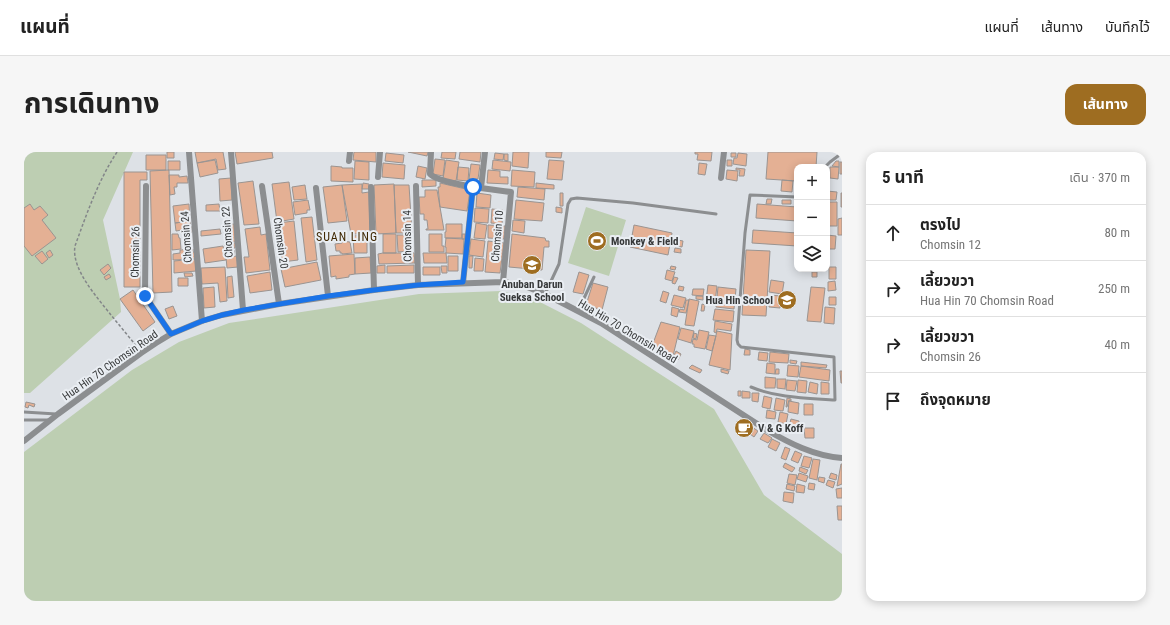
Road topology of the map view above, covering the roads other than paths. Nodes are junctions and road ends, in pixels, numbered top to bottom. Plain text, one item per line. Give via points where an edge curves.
1 (189, 152) edge
2 (231, 152) edge
3 (350, 152) edge
4 (380, 152) edge
5 (431, 152) edge
6 (485, 152) edge
7 (724, 152) edge
8 (842, 153) edge
9 (349, 161) dead end
10 (828, 164) edge
11 (378, 177) dead end
12 (721, 178) dead end
13 (146, 186) dead end
14 (262, 186) dead end
15 (416, 186) dead end
16 (372, 187) dead end
17 (473, 187) junction
18 (316, 188) dead end
19 (481, 188) junction
20 (794, 197) edge
21 (716, 214) dead end
22 (594, 277) dead end
23 (463, 282) junction
24 (503, 282) junction
25 (418, 285) junction
26 (374, 290) junction
27 (545, 294) junction
28 (328, 296) junction
29 (279, 304) junction
30 (244, 310) junction
31 (578, 312) junction
32 (202, 321) junction
33 (171, 334) junction
34 (751, 387) dead end
35 (24, 412) edge
36 (58, 414) junction
37 (24, 420) edge
38 (51, 420) junction
39 (24, 441) edge
40 (842, 458) edge

1 - 32 street, Chomsin 24
2 - 30 street, Chomsin 22
3 - 9 street
4 - 11 street
5 - 17 street via 432,177
6 - 19 street
7 - 12 street
8 - 10 lane
13 - 33 street, Chomsin 26 via 145,296
14 - 29 street, Chomsin 20
15 - 25 street, Chomsin 14
16 - 26 street
17 - 19 street
17 - 23 street
18 - 28 street
19 - 24 street, Chomsin 10 via 511,192
20 - 34 lane via 750,195 737,340 741,347 834,357 835,400 783,396
21 - 27 lane via 633,203 571,199 568,204 559,264
22 - 31 lane
23 - 24 street, Hua Hin 70 Chomsin Road
23 - 25 street, Hua Hin 70 Chomsin Road
24 - 27 street, Hua Hin 70 Chomsin Road via 522,285
25 - 26 street, Hua Hin 70 Chomsin Road
26 - 28 street, Hua Hin 70 Chomsin Road
27 - 31 street, Hua Hin 70 Chomsin Road
28 - 29 street, Hua Hin 70 Chomsin Road
29 - 30 street, Hua Hin 70 Chomsin Road
30 - 32 street, Hua Hin 70 Chomsin Road
31 - 40 street, Hua Hin 70 Chomsin Road via 600,323 765,430 812,452
32 - 33 street, Hua Hin 70 Chomsin Road
33 - 36 street, Hua Hin 70 Chomsin Road
35 - 36 lane
36 - 38 street, Hua Hin 70 Chomsin Road
37 - 38 lane
38 - 39 street, Hua Hin 70 Chomsin Road

